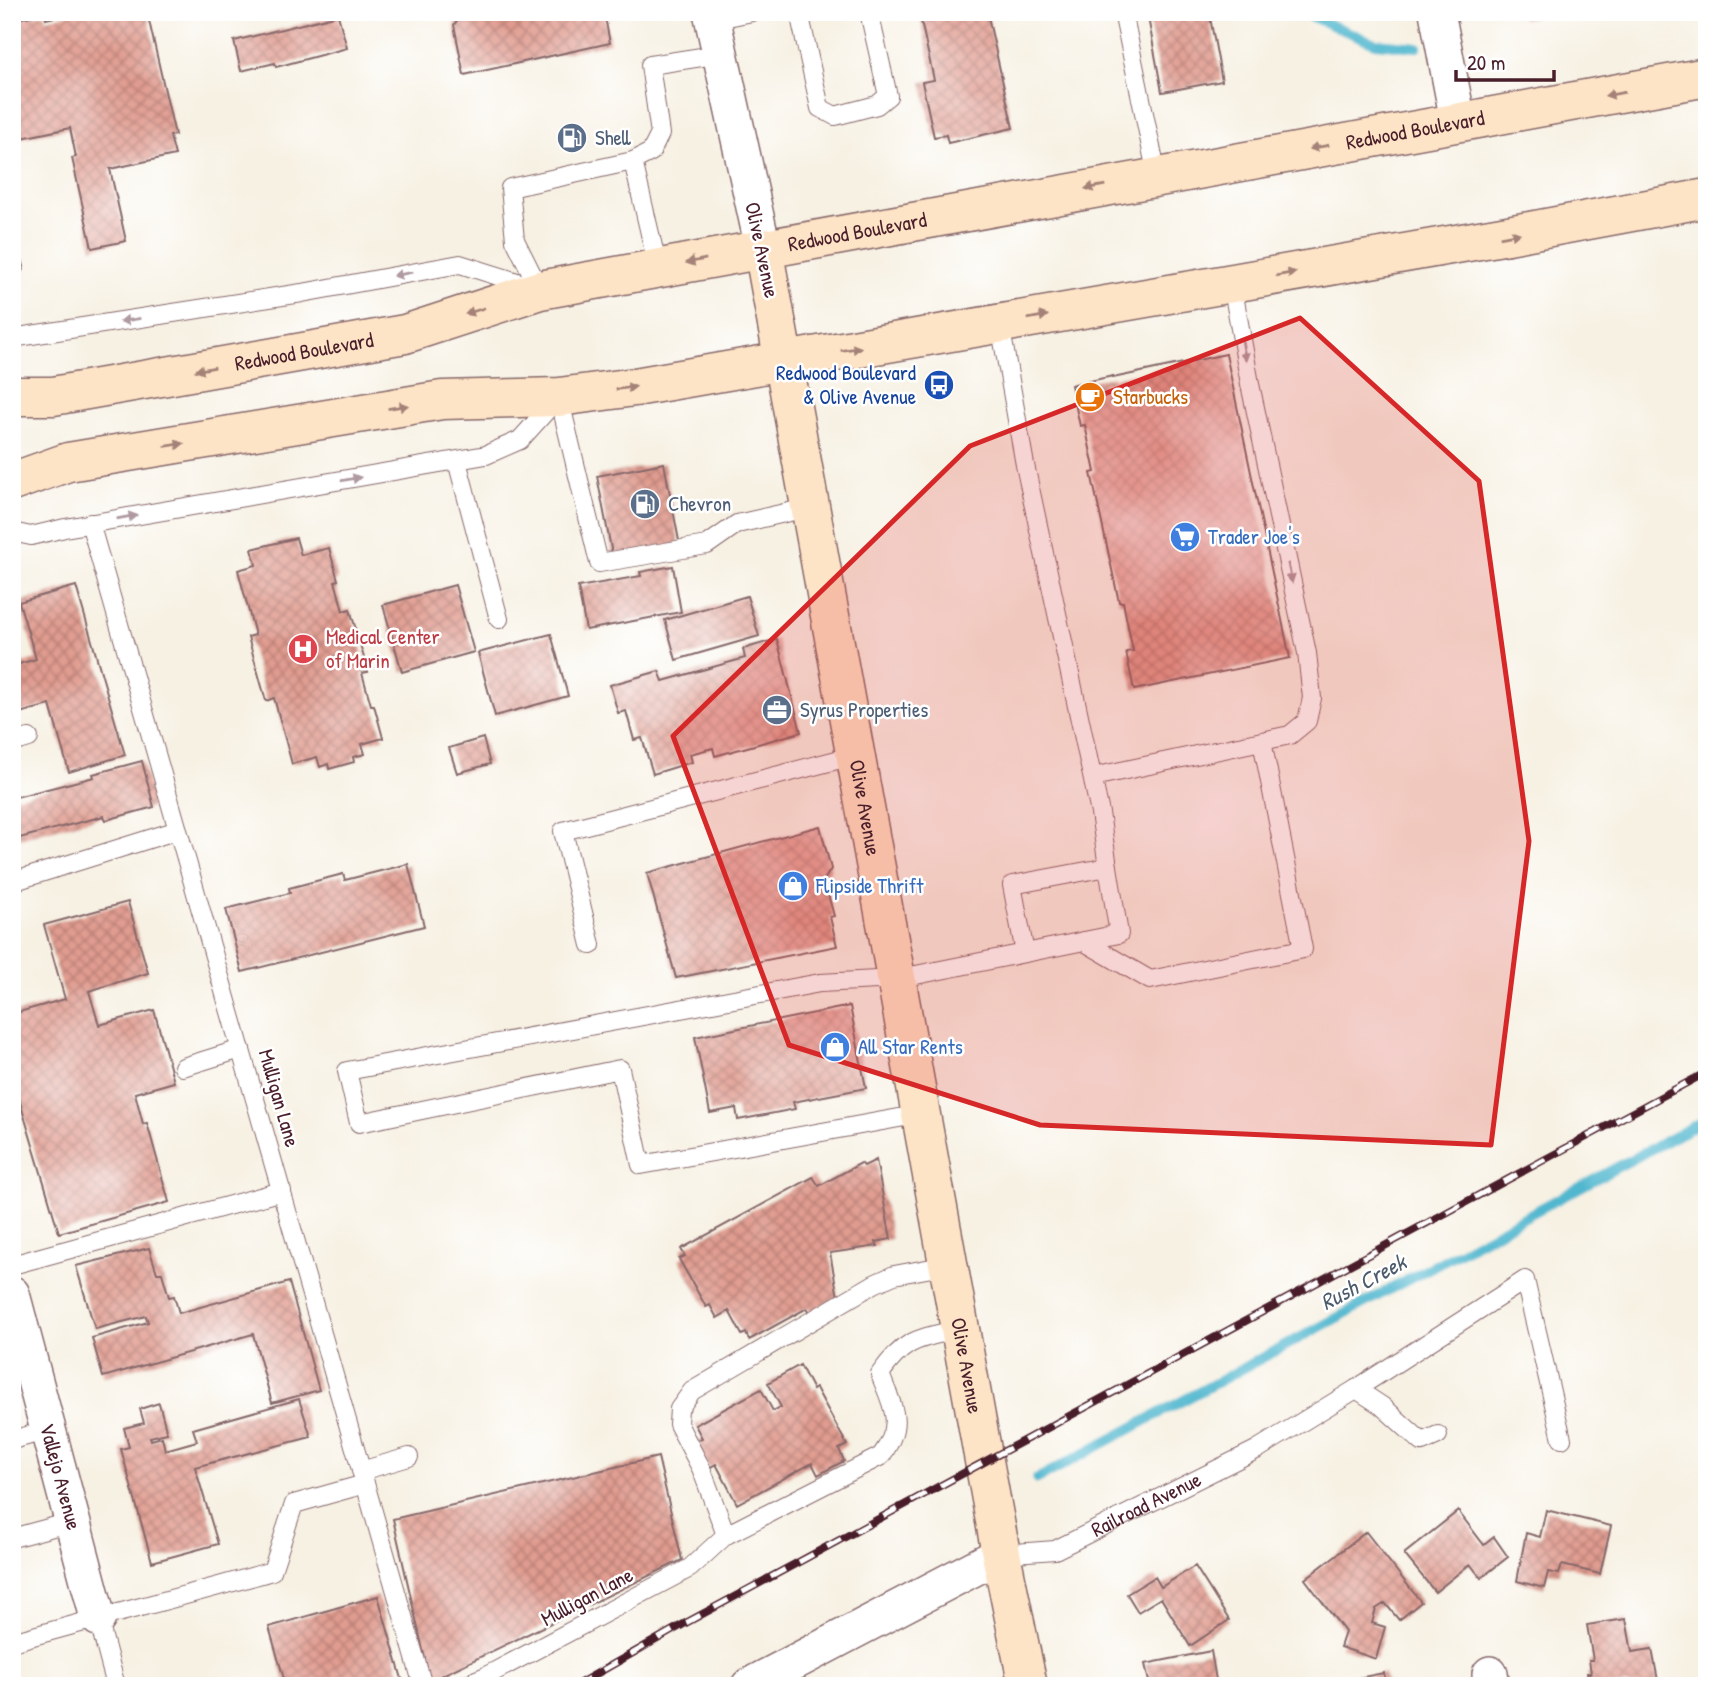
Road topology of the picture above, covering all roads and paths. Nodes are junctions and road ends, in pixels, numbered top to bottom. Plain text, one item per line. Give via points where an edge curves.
1 (752, 12) edge
2 (799, 12) edge
3 (869, 12) edge
4 (1123, 12) edge
5 (1437, 12) edge
6 (712, 16) edge
7 (720, 54) junction
8 (1707, 77) edge
9 (1458, 121) junction
10 (633, 161) junction
11 (1157, 176) junction
12 (1707, 198) edge
13 (763, 248) junction
14 (658, 268) junction
15 (1232, 284) junction
16 (540, 290) junction
17 (1000, 324) junction
18 (12, 338) edge
19 (784, 360) junction
20 (12, 396) edge
21 (559, 397) junction
22 (457, 461) junction
23 (12, 482) edge
24 (811, 507) junction
25 (90, 523) junction
26 (12, 532) edge
27 (499, 619) dead end
28 (1262, 741) junction
29 (856, 755) junction
30 (1093, 777) junction
31 (178, 830) junction
32 (1108, 867) junction
33 (12, 882) edge
34 (1083, 941) junction
35 (591, 945) dead end
36 (1025, 953) junction
37 (896, 979) junction
38 (241, 1049) junction
39 (183, 1067) dead end
40 (921, 1114) junction
41 (282, 1191) junction
42 (12, 1265) edge
43 (948, 1265) junction
44 (12, 1294) edge
45 (960, 1329) junction
46 (1356, 1389) junction
47 (48, 1430) junction
48 (1438, 1435) dead end
49 (1562, 1439) dead end
50 (12, 1440) edge
51 (409, 1457) dead end
52 (363, 1478) junction
53 (71, 1522) junction
54 (726, 1535) junction
55 (12, 1538) edge
56 (1001, 1553) junction
57 (98, 1618) junction
58 (12, 1642) edge
59 (116, 1686) edge
60 (423, 1686) edge
61 (461, 1686) edge
62 (749, 1686) edge
63 (1028, 1686) edge

1 - 6 lane
2 - 3 lane via 820,108 835,116 877,106 888,96
4 - 11 lane
5 - 9 street
6 - 7 street, Olive Avenue
7 - 10 lane via 650,65 660,134 651,152
7 - 13 street, Olive Avenue
8 -> 9 main road, Redwood Boulevard
9 -> 11 main road, Redwood Boulevard
10 - 14 lane
10 - 16 lane via 510,188 515,240
11 -> 13 main road, Redwood Boulevard
15 -> 12 main road
13 -> 14 main road, Redwood Boulevard
13 - 19 main road, Olive Avenue
14 - 16 main road, Redwood Boulevard
17 -> 15 main road
15 -> 28 lane via 1307,653 1312,698 1307,721 1290,735
16 -> 18 lane via 460,264
16 -> 20 main road, Redwood Boulevard via 405,334 53,396
19 -> 17 main road
17 - 30 lane via 1019,438
21 -> 19 main road
19 - 24 main road, Olive Avenue
21 - 22 lane via 520,440
23 -> 21 main road via 68,462 442,400
21 - 24 lane via 598,563 707,545 737,524
25 -> 22 lane
22 - 27 lane
24 - 29 main road, Olive Avenue
25 - 26 lane via 31,536
25 - 31 lane, Mulligan Lane
28 - 30 lane
28 - 34 lane via 1303,949 1150,981
29 - 35 lane via 563,831
29 - 37 main road, Olive Avenue
30 - 32 lane
31 - 33 lane
31 - 38 lane, Mulligan Lane
32 - 34 lane via 1119,934
32 - 36 lane via 1012,885
34 - 36 lane
36 - 37 lane
37 - 40 main road, Olive Avenue
37 - 40 lane via 820,983 347,1072 359,1123 620,1069 641,1166
38 - 39 lane
38 - 41 lane, Mulligan Lane
40 - 43 main road, Olive Avenue
41 - 42 lane
41 - 52 lane, Mulligan Lane
43 - 45 main road, Olive Avenue
43 - 54 lane via 894,1275 874,1284 692,1391 679,1409 678,1424 701,1468
44 - 47 street, Vallejo Avenue
45 - 54 lane, Mulligan Lane via 911,1341 880,1374 896,1417 891,1441 881,1456
45 - 56 main road, Olive Avenue
46 - 48 lane via 1422,1442
46 - 49 lane, Railroad Avenue via 1525,1280
46 - 56 lane, Railroad Avenue via 1256,1450 1055,1550
47 - 50 lane
47 - 53 street, Vallejo Avenue
51 - 52 lane
52 - 57 lane via 294,1504 272,1571
52 - 60 lane, Mulligan Lane
53 - 55 lane
53 - 57 street, Vallejo Avenue
54 - 61 lane, Mulligan Lane via 690,1568
56 - 62 street, Railroad Avenue
56 - 63 main road, Olive Avenue
57 - 58 lane
57 - 59 lane

